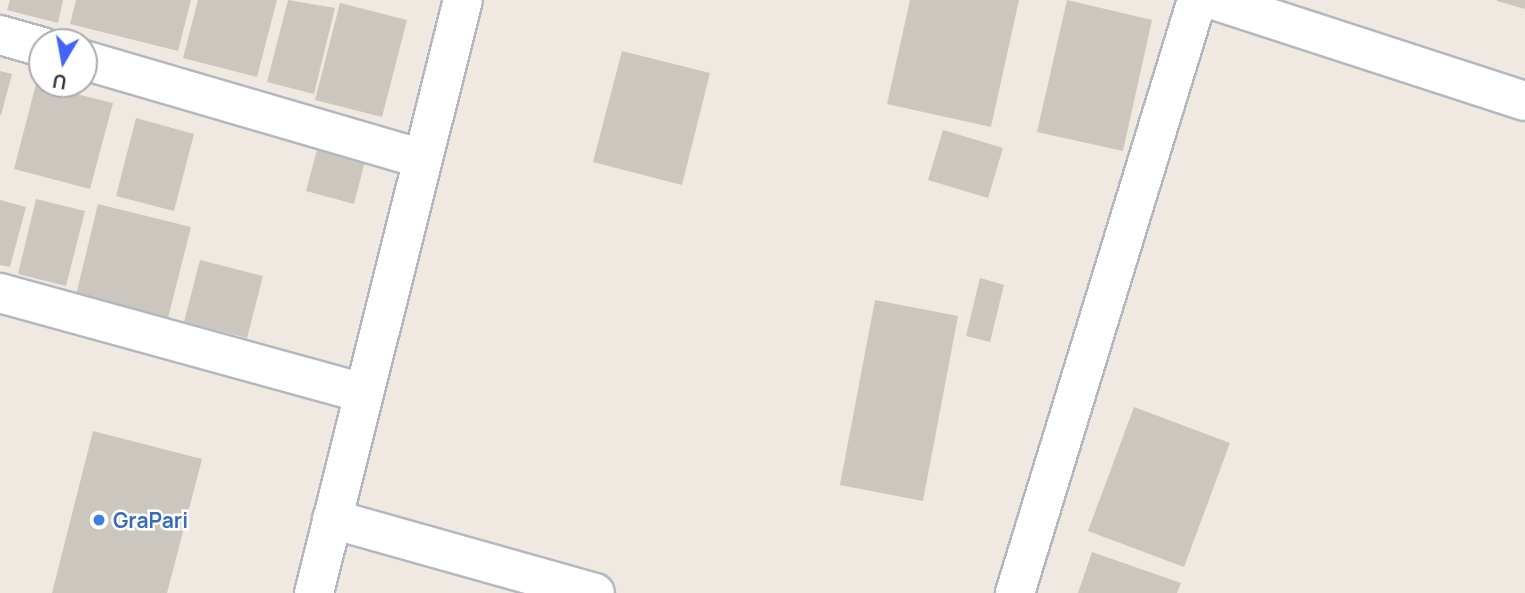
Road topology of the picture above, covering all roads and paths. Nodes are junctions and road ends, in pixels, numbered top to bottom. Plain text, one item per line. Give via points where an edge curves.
1 (463, 0) edge
2 (1197, 0) edge
3 (1214, 0) edge
4 (0, 35) edge
5 (28, 43) edge
6 (98, 64) edge
7 (1525, 101) edge
8 (422, 159) junction
9 (0, 293) edge
10 (364, 393) junction
11 (332, 519) junction
12 (314, 593) edge
13 (595, 593) edge
14 (1015, 593) edge

1 - 8 street
2 - 14 street
3 - 7 street
4 - 5 street
6 - 8 street
8 - 10 street
9 - 10 street
10 - 11 street
11 - 12 street
11 - 13 street

